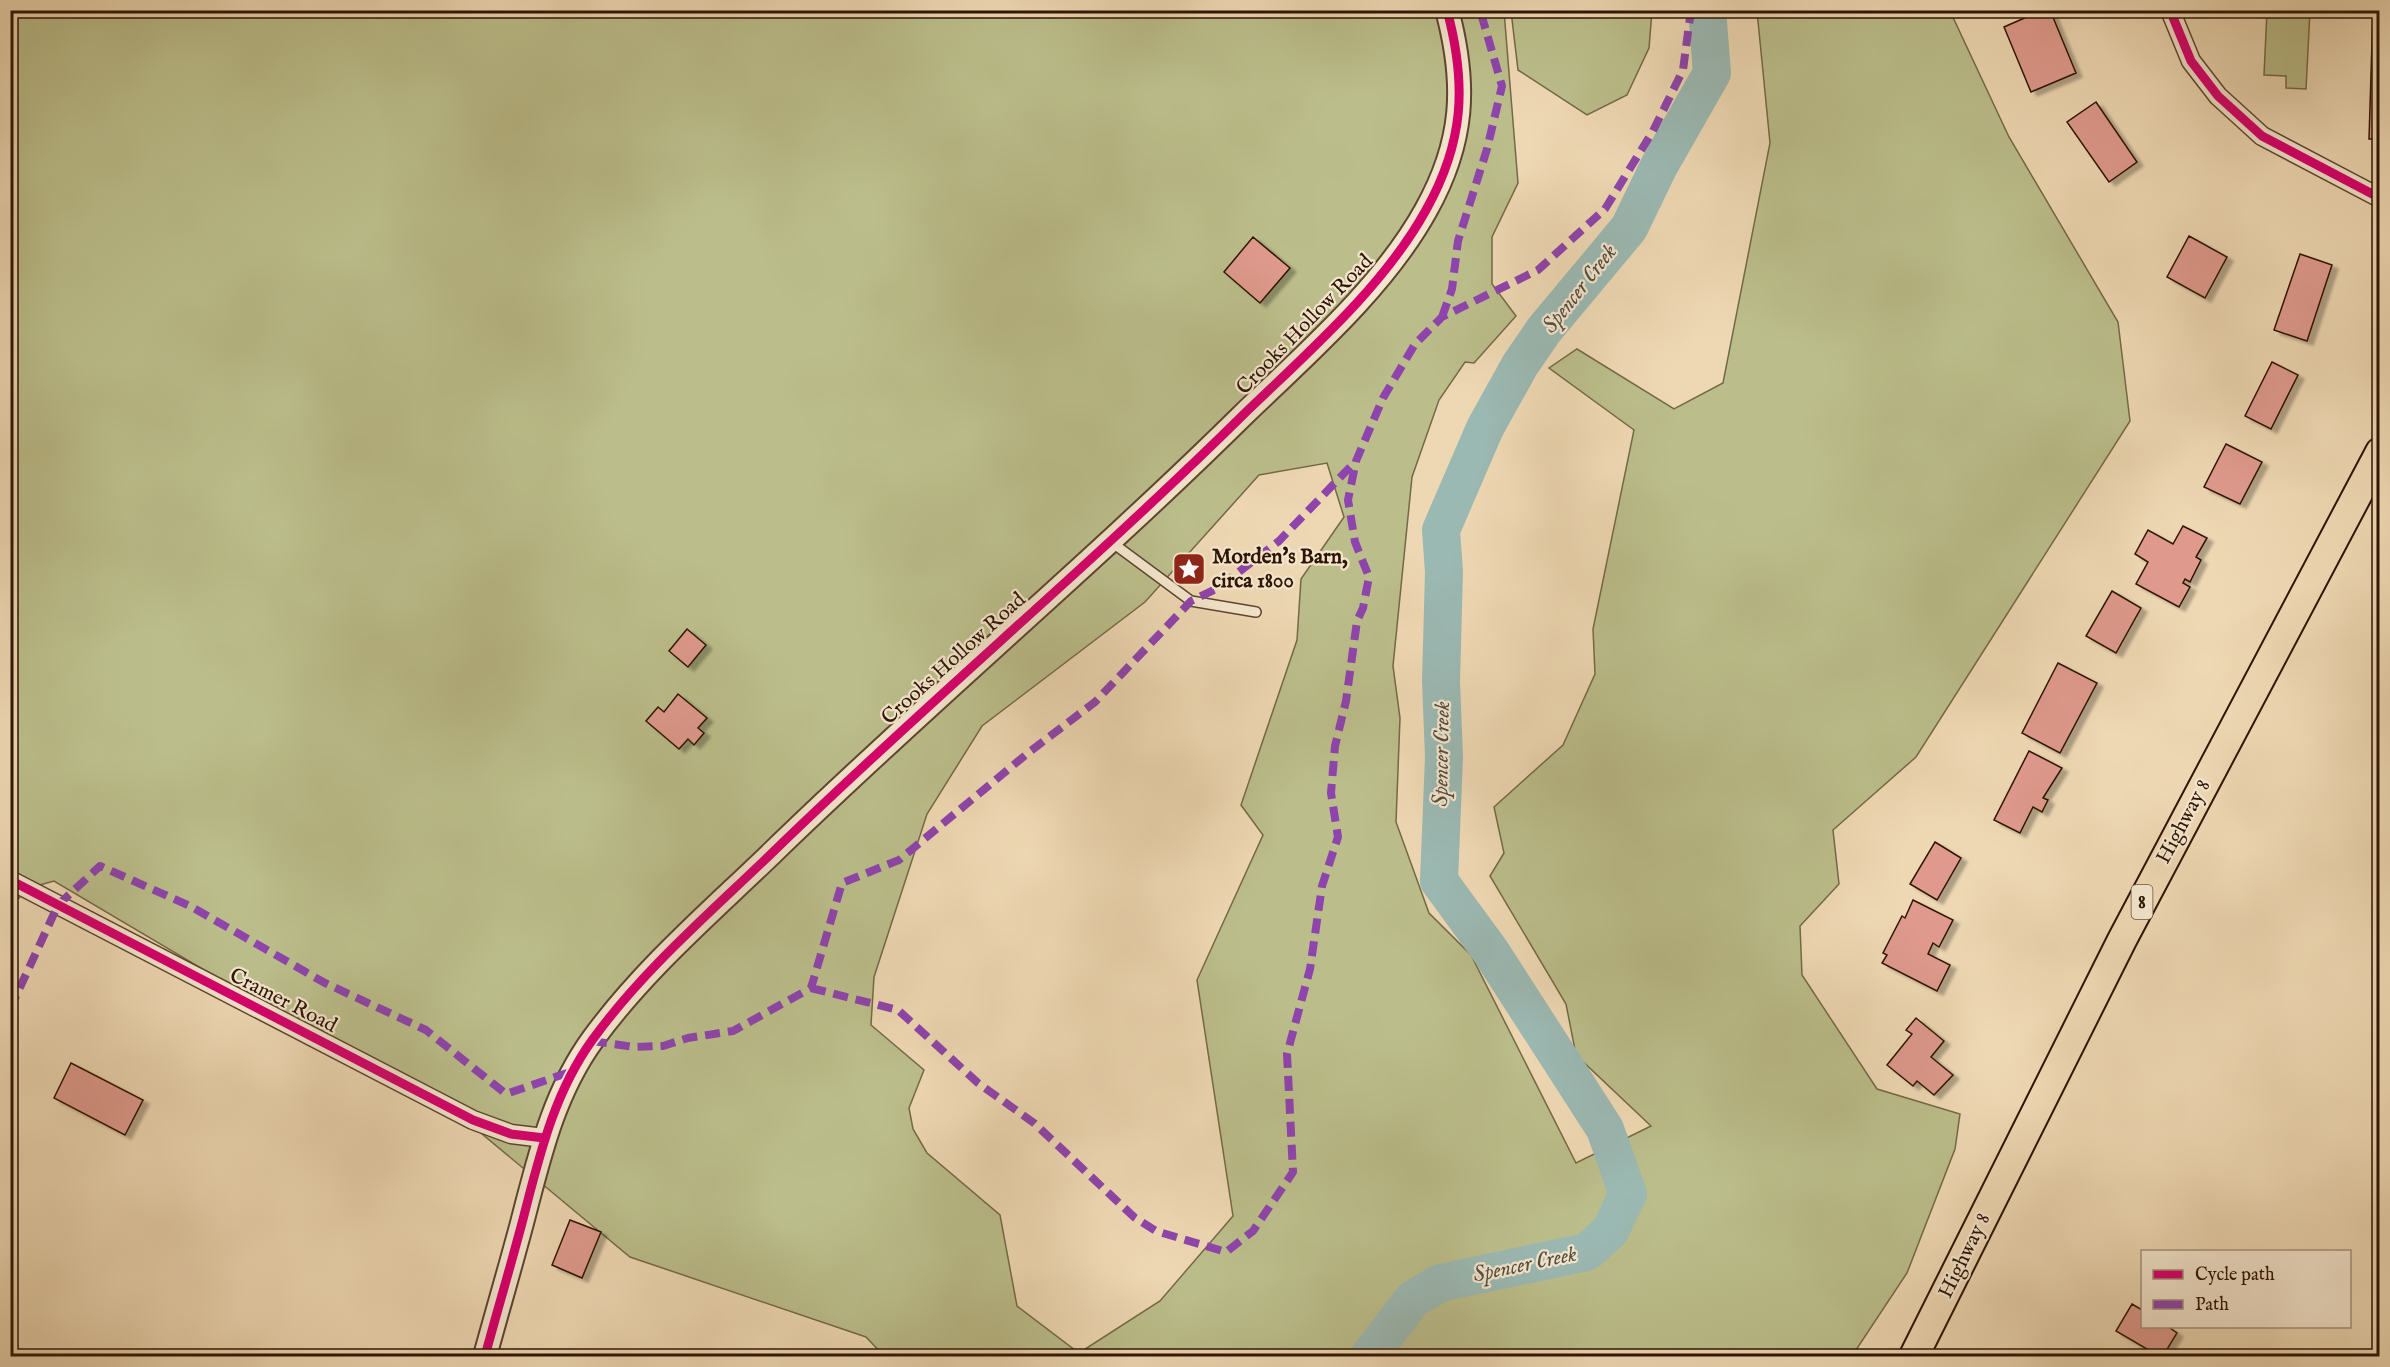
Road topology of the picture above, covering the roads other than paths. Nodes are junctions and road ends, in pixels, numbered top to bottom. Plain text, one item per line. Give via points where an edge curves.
1 (1447, 10) edge
2 (2170, 10) edge
3 (2379, 198) edge
4 (2379, 452) edge
5 (1110, 541) junction
6 (1256, 612) dead end
7 (10, 880) edge
8 (544, 1138) junction
9 (485, 1356) edge
10 (1914, 1356) edge

1 - 5 street, Crooks Hollow Road via 1460,69 1459,118 1449,160 1415,228 1349,310 1177,481
2 - 3 street via 2191,61 2218,96 2262,136
4 - 10 main road, Highway 8 / 8 via 2122,940
5 - 6 lane via 1191,601
5 - 8 street, Crooks Hollow Road via 853,774 651,970 581,1056 563,1087
7 - 8 street, Cramer Road via 473,1120 511,1134
8 - 9 street, Crooks Hollow Road

